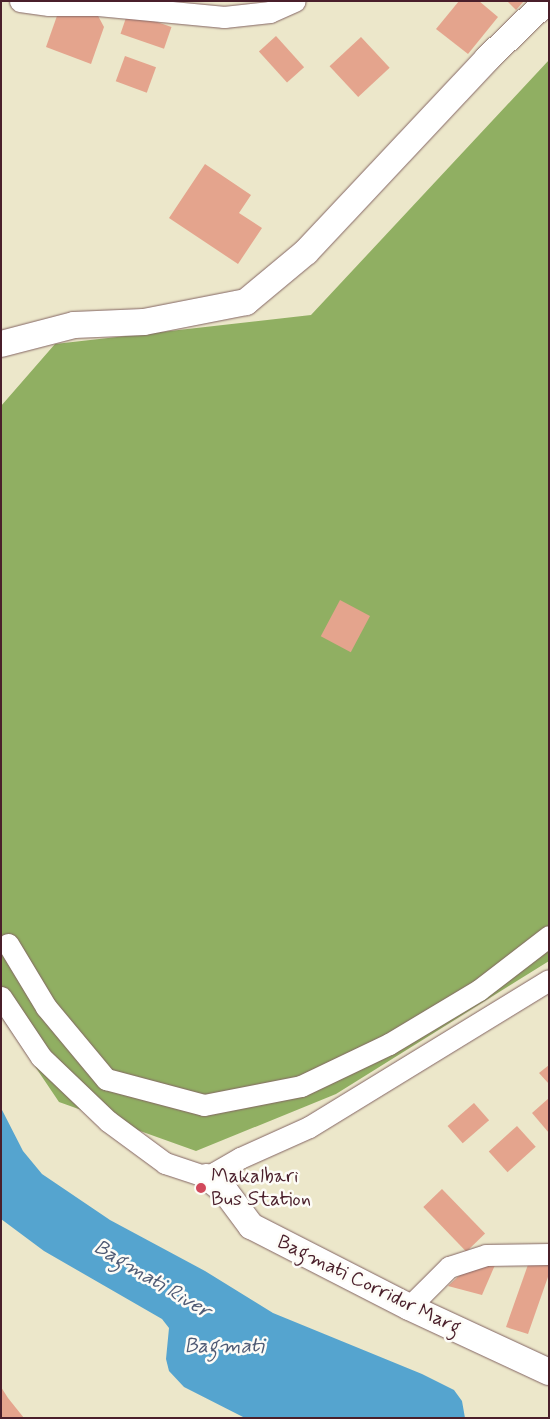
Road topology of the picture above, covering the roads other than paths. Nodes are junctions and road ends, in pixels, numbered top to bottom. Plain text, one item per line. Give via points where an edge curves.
1 (20, 1) edge
2 (296, 1) edge
3 (547, 1) edge
4 (1, 344) edge
5 (549, 936) edge
6 (8, 944) dead end
7 (549, 980) edge
8 (1, 997) edge
9 (207, 1177) junction
10 (549, 1254) edge
11 (409, 1307) junction
12 (549, 1372) edge

1 - 2 street via 224,17 270,12
3 - 4 street via 306,252 246,302 144,322 74,325
5 - 6 street via 479,990 389,1044 301,1086 204,1105 106,1079 46,1007
7 - 9 street via 308,1127
8 - 9 street via 41,1057 108,1122 165,1163
9 - 11 street, Bagmati Corridor Marg via 225,1191 250,1226
10 - 11 street via 486,1255 449,1267
11 - 12 street, Bagmati Corridor Marg

